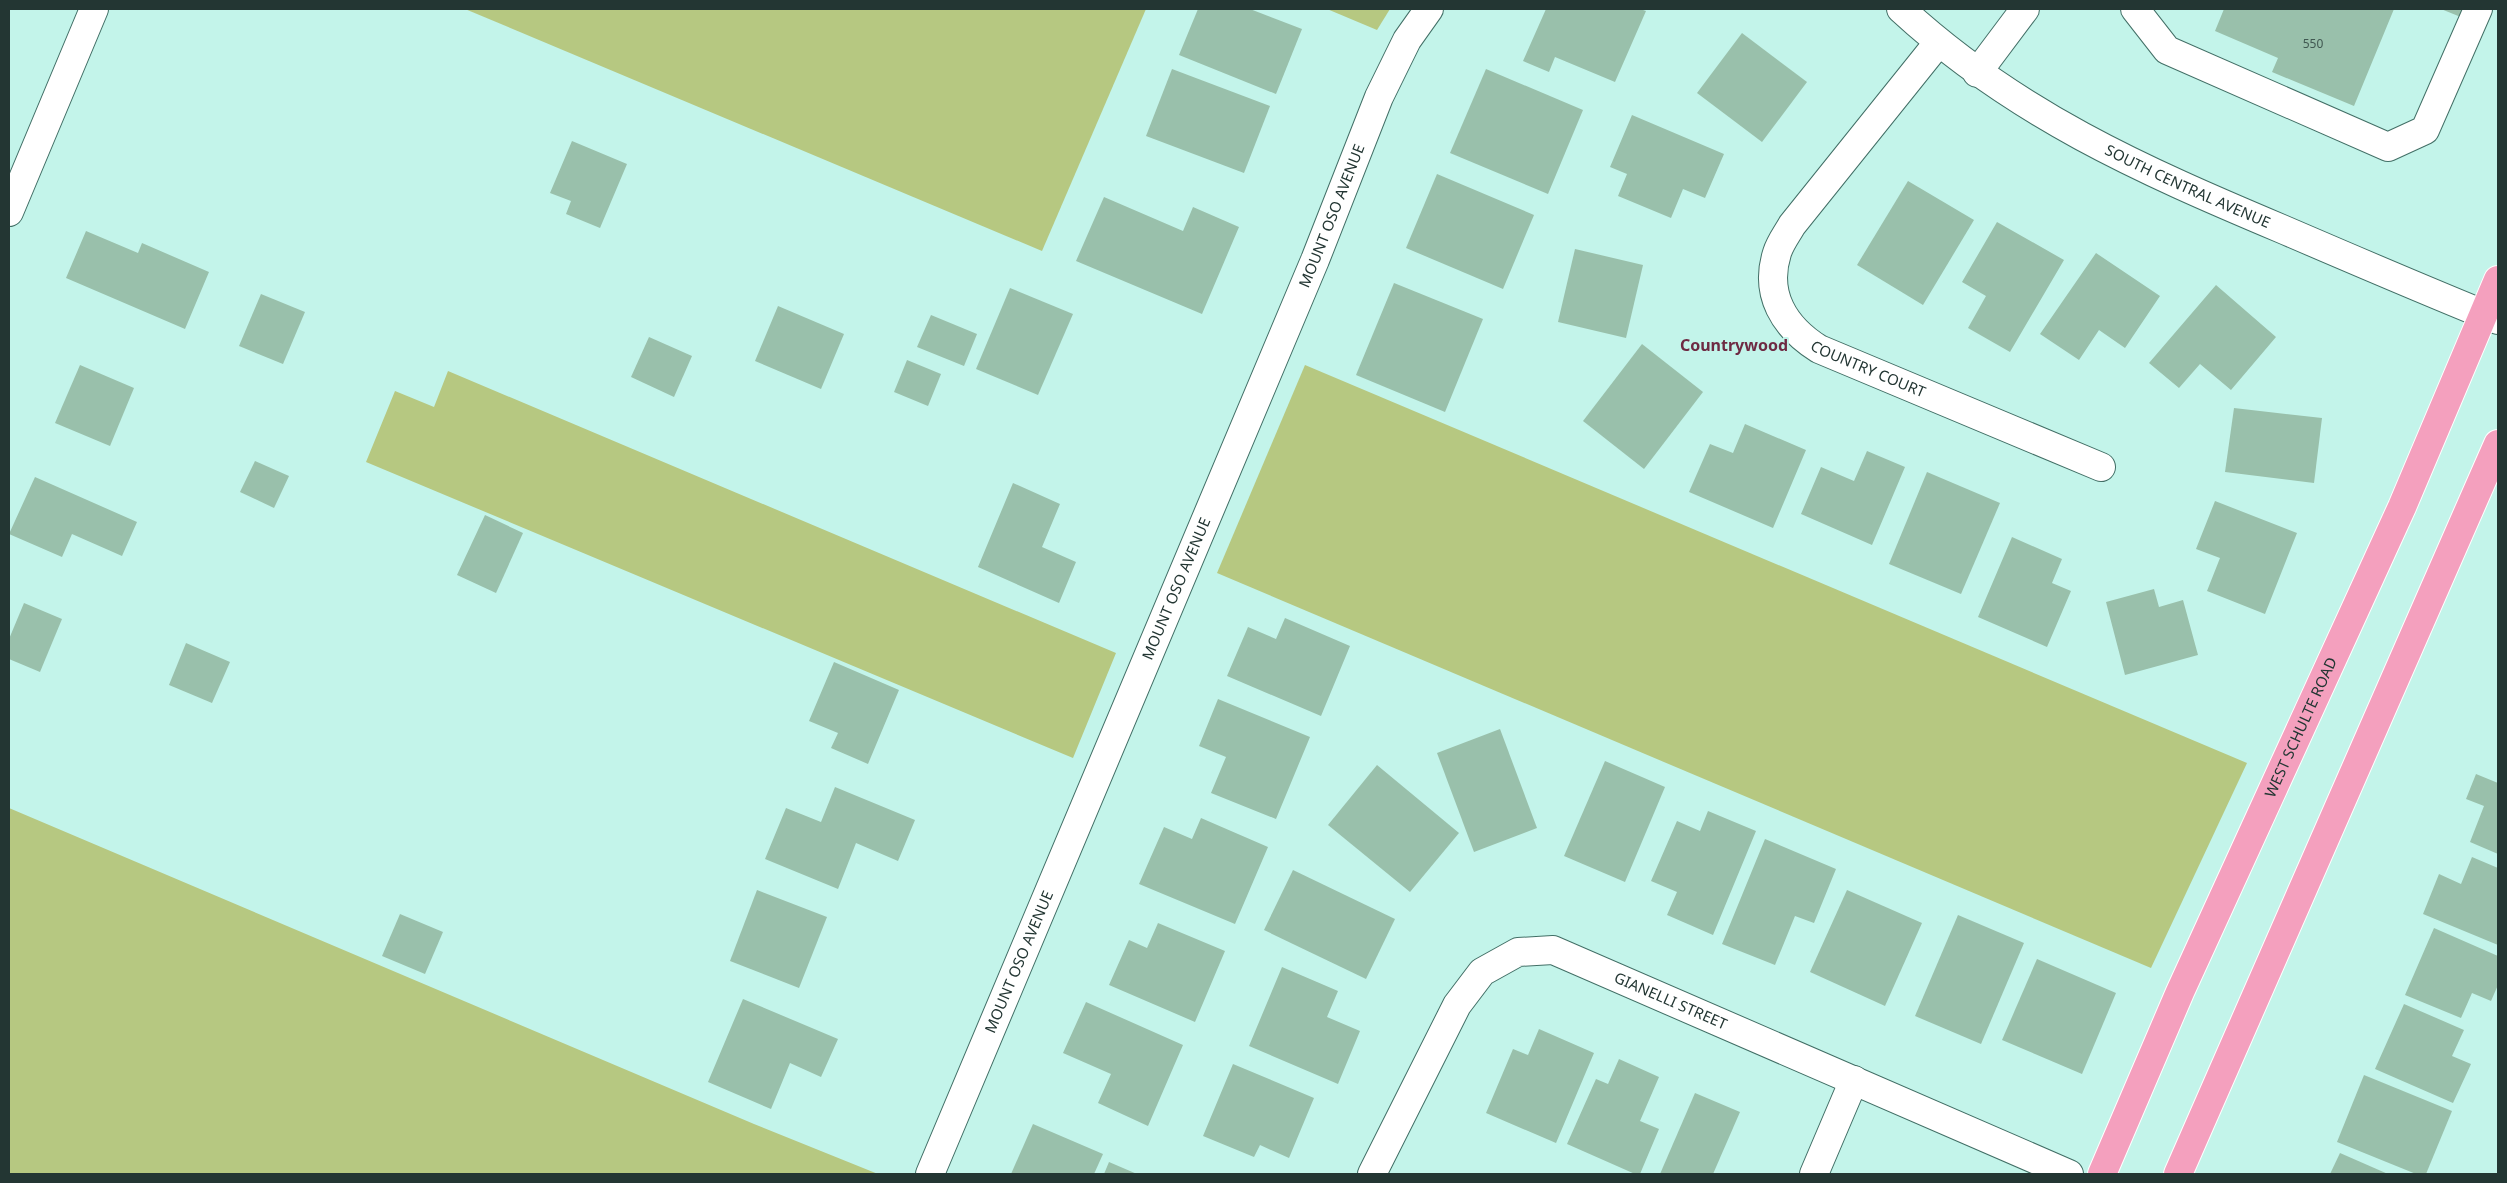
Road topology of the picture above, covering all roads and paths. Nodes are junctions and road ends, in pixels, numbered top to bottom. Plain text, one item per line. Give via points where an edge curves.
1 (94, 9) edge
2 (1430, 9) edge
3 (1901, 9) edge
4 (2026, 9) edge
5 (2135, 9) edge
6 (2478, 9) edge
7 (1938, 43) junction
8 (1977, 73) junction
9 (9, 212) edge
10 (2498, 280) edge
11 (2491, 317) edge
12 (2498, 444) edge
13 (2101, 467) dead end
14 (1854, 1080) junction
15 (930, 1174) edge
16 (1372, 1174) edge
17 (1814, 1174) edge
18 (2069, 1174) edge
19 (2102, 1174) edge
20 (2178, 1174) edge

1 - 9 street
2 - 15 street, MOUNT OSO AVENUE via 1407,40 1379,98 1312,269
3 - 7 street, SOUTH CENTRAL AVENUE
4 - 8 street
5 - 6 street via 2167,50 2388,147 2425,130
7 - 8 street, SOUTH CENTRAL AVENUE
7 - 13 street, COUNTRY COURT via 1792,225 1777,252 1772,283 1779,308 1791,328 1819,349
8 - 11 street, SOUTH CENTRAL AVENUE via 2078,136 2176,184
10 - 11 main road, WEST SCHULTE ROAD
11 - 19 main road, WEST SCHULTE ROAD via 2183,983
12 - 20 main road
14 - 16 street, GIANELLI STREET via 1553,950 1518,952 1482,972 1457,1005
14 - 17 street
14 - 18 street, GIANELLI STREET

